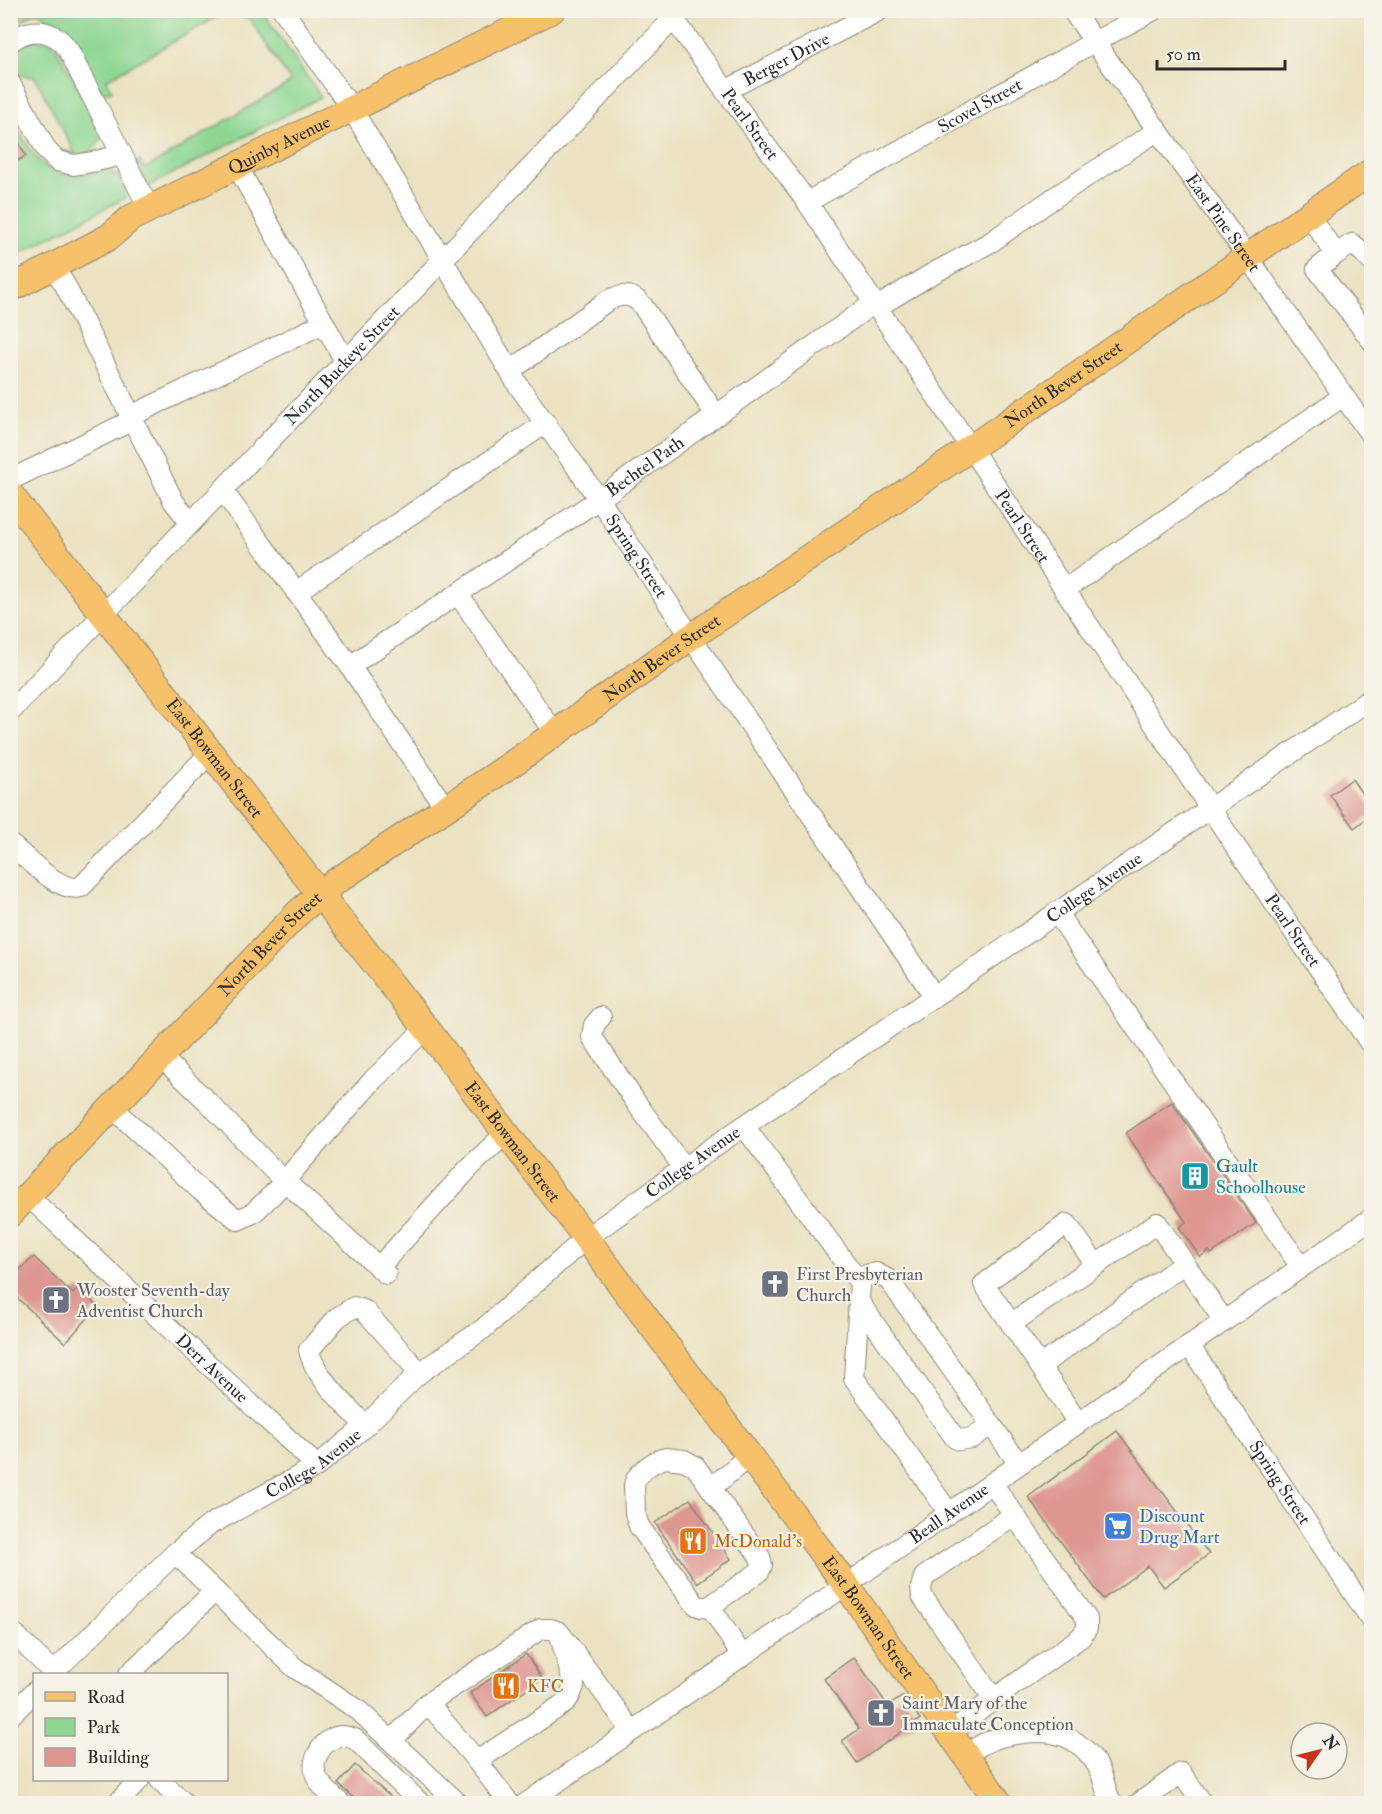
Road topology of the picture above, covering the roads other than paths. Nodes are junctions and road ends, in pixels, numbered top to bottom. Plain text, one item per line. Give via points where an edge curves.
1 (283, 10) edge
2 (552, 10) edge
3 (880, 10) edge
4 (1072, 10) edge
5 (1154, 10) edge
6 (670, 15) edge
7 (10, 42) edge
8 (1094, 42) junction
9 (10, 83) edge
10 (725, 91) junction
11 (351, 108) junction
12 (1158, 131) junction
13 (122, 155) junction
14 (237, 166) junction
15 (1371, 171) edge
16 (807, 202) junction
17 (149, 209) junction
18 (1308, 214) junction
19 (1336, 254) junction
20 (1247, 256) junction
21 (442, 261) junction
22 (1371, 262) edge
23 (52, 268) junction
24 (10, 289) edge
25 (876, 305) junction
26 (324, 323) junction
27 (1371, 341) edge
28 (345, 361) junction
29 (510, 370) junction
30 (1343, 396) junction
31 (716, 415) junction
32 (132, 418) junction
33 (546, 423) junction
34 (1371, 437) edge
35 (970, 448) junction
36 (10, 480) edge
37 (223, 491) junction
38 (10, 494) edge
39 (599, 499) junction
40 (191, 523) junction
41 (1064, 590) junction
42 (296, 592) junction
43 (458, 594) junction
44 (111, 608) junction
45 (691, 637) junction
46 (350, 666) junction
47 (1371, 698) edge
48 (13, 705) edge
49 (555, 734) junction
50 (211, 752) junction
51 (1210, 807) junction
52 (446, 808) junction
53 (10, 844) edge
54 (320, 894) junction
55 (1056, 912) junction
56 (934, 996) junction
57 (601, 1017) dead end
58 (426, 1028) junction
59 (1371, 1046) edge
60 (160, 1056) junction
61 (112, 1107) junction
62 (744, 1126) junction
63 (506, 1133) junction
64 (684, 1168) junction
65 (284, 1180) junction
66 (28, 1196) junction
67 (10, 1214) edge
68 (1371, 1218) edge
69 (586, 1238) junction
70 (1185, 1263) junction
71 (1096, 1265) junction
72 (1301, 1267) junction
73 (859, 1293) junction
74 (1224, 1321) junction
75 (1011, 1324) junction
76 (1189, 1345) junction
77 (1040, 1366) junction
78 (420, 1373) junction
79 (1078, 1423) junction
80 (991, 1425) junction
81 (365, 1426) junction
82 (749, 1456) junction
83 (1019, 1464) junction
84 (317, 1466) junction
85 (992, 1483) junction
86 (711, 1488) junction
87 (949, 1514) junction
88 (1014, 1515) junction
89 (175, 1553) junction
90 (846, 1585) junction
91 (215, 1591) junction
92 (1366, 1599) edge
93 (710, 1606) junction
94 (1371, 1621) edge
95 (10, 1630) edge
96 (559, 1632) junction
97 (742, 1656) junction
98 (53, 1673) edge
99 (55, 1673) edge
100 (130, 1673) edge
101 (33, 1693) edge
102 (994, 1699) junction
103 (428, 1703) junction
104 (10, 1716) edge
105 (632, 1731) junction
106 (950, 1733) junction
107 (392, 1740) junction
108 (966, 1755) junction
109 (477, 1761) junction
110 (138, 1781) edge
111 (162, 1781) edge
112 (117, 1803) edge
113 (185, 1803) edge
114 (341, 1803) edge
115 (421, 1803) edge
116 (459, 1803) edge
117 (510, 1803) edge
118 (525, 1803) edge
119 (1000, 1803) edge
120 (1112, 1803) edge
121 (1138, 1803) edge
122 (1203, 1803) edge

1 - 11 street, Spring Street
2 - 11 main road, Quinby Avenue
3 - 10 street, Berger Drive
4 - 8 street, East Pine Street
5 - 8 street, Scovel Street
6 - 10 street, Pearl Street
6 - 21 street, North Buckeye Street
7 - 13 street via 32,31 47,32 59,39
8 - 12 street, East Pine Street
8 - 16 street, Scovel Street
9 - 13 street via 47,151 57,161 74,165
10 - 16 street, Pearl Street
11 - 14 main road, Quinby Avenue
11 - 21 street, Spring Street
12 - 20 street, East Pine Street
12 - 25 street, Bechtel Path via 991,242
13 - 17 street
14 - 17 main road, Quinby Avenue
14 - 26 street
15 - 18 main road, North Bever Street
16 - 25 street, Pearl Street
17 - 23 main road, Quinby Avenue via 109,237
18 - 19 street
18 - 20 main road, North Bever Street
19 - 22 street via 1352,244
19 - 27 street via 1317,269
20 - 30 street, East Pine Street
20 - 35 main road, North Bever Street
21 - 28 street, North Buckeye Street
21 - 29 street, Spring Street
23 - 24 main road, Quinby Avenue
23 - 32 street via 64,283
25 - 31 street, Bechtel Path
25 - 35 street, Pearl Street
26 - 28 street
26 - 32 street
28 - 37 street, North Buckeye Street
29 - 31 street via 606,301 627,296 642,305
29 - 33 street, Spring Street
30 - 34 street, East Pine Street
30 - 41 street
31 - 39 street, Bechtel Path
32 - 36 street
32 - 40 street via 174,502
33 - 39 street, Spring Street
33 - 42 street
35 - 41 street, Pearl Street
35 - 45 main road, North Bever Street
37 - 40 street, North Buckeye Street
37 - 42 street
38 - 44 main road, East Bowman Street
39 - 43 street, Bechtel Path
39 - 45 street, Spring Street
40 - 44 street, North Buckeye Street
41 - 51 street, Pearl Street
42 - 46 street
43 - 46 street, Bechtel Path
43 - 49 street
44 - 48 street, North Buckeye Street
44 - 50 main road, East Bowman Street
45 - 49 main road, North Bever Street
45 - 56 street, Spring Street
46 - 52 street
47 - 51 street, College Avenue
49 - 52 main road, North Bever Street
50 - 53 street via 81,887 64,886
50 - 54 main road, East Bowman Street
51 - 55 street, College Avenue
51 - 59 street, Pearl Street
52 - 54 main road, North Bever Street
54 - 58 main road, East Bowman Street
54 - 60 main road, North Bever Street
55 - 56 street, College Avenue
55 - 72 street
56 - 62 street, College Avenue
57 - 64 street via 594,1024 592,1036
58 - 63 main road, East Bowman Street
58 - 65 street via 373,1080
60 - 61 main road, North Bever Street
60 - 65 street
61 - 65 street via 200,1190 238,1220 253,1213
61 - 66 main road, North Bever Street
62 - 64 street, College Avenue
62 - 73 street
63 - 65 street via 469,1168 382,1271
63 - 69 main road, East Bowman Street
64 - 69 street, College Avenue
66 - 67 main road, North Bever Street
66 - 84 street, Derr Avenue
68 - 72 street, Beall Avenue
69 - 78 street, College Avenue via 483,1329
69 - 82 main road, East Bowman Street
70 - 71 street via 1157,1223
70 - 74 street
70 - 77 street
71 - 75 street
71 - 75 street via 1067,1224 984,1284
72 - 74 street, Beall Avenue
73 - 80 street via 955,1438 972,1438
73 - 80 street via 866,1275 876,1273 889,1280
73 - 87 street via 854,1378
74 - 76 street, Beall Avenue
75 - 77 street
76 - 79 street, Beall Avenue
76 - 92 street, Spring Street
77 - 79 street
78 - 81 street, College Avenue
78 - 81 street via 364,1310 354,1307 338,1317 309,1350 311,1361
79 - 83 street, Beall Avenue
80 - 83 street
81 - 84 street, College Avenue
82 - 86 street
82 - 90 main road, East Bowman Street
83 - 85 street, Beall Avenue
84 - 89 street, College Avenue via 211,1524
85 - 87 street, Beall Avenue
85 - 88 street
86 - 93 street via 762,1565 759,1572
86 - 93 street via 690,1462 666,1458 638,1475 634,1485 639,1526 695,1604 700,1608
87 - 90 street, Beall Avenue
88 - 102 street via 1087,1619 1087,1628 1081,1637
88 - 102 street via 924,1578 921,1588 922,1596
89 - 91 street
89 - 99 street, College Avenue
90 - 97 street, Beall Avenue
90 - 106 main road, East Bowman Street
91 - 100 street
91 - 107 street via 296,1668 358,1710
92 - 94 street, Spring Street
93 - 97 street
95 - 98 street
96 - 103 street via 541,1629
96 - 105 street
96 - 109 street via 574,1686 570,1696
97 - 105 street, Beall Avenue
101 - 104 street
102 - 106 street
103 - 107 street
103 - 109 street
105 - 118 street, Beall Avenue
106 - 108 main road, East Bowman Street
107 - 116 street
108 - 119 main road, East Bowman Street
108 - 120 street via 1001,1736 1046,1731 1065,1737 1080,1745 1098,1767
109 - 117 street
110 - 112 street
111 - 113 street
114 - 115 street via 321,1785 314,1764 329,1740 342,1735 354,1739
121 - 122 street via 1182,1773

